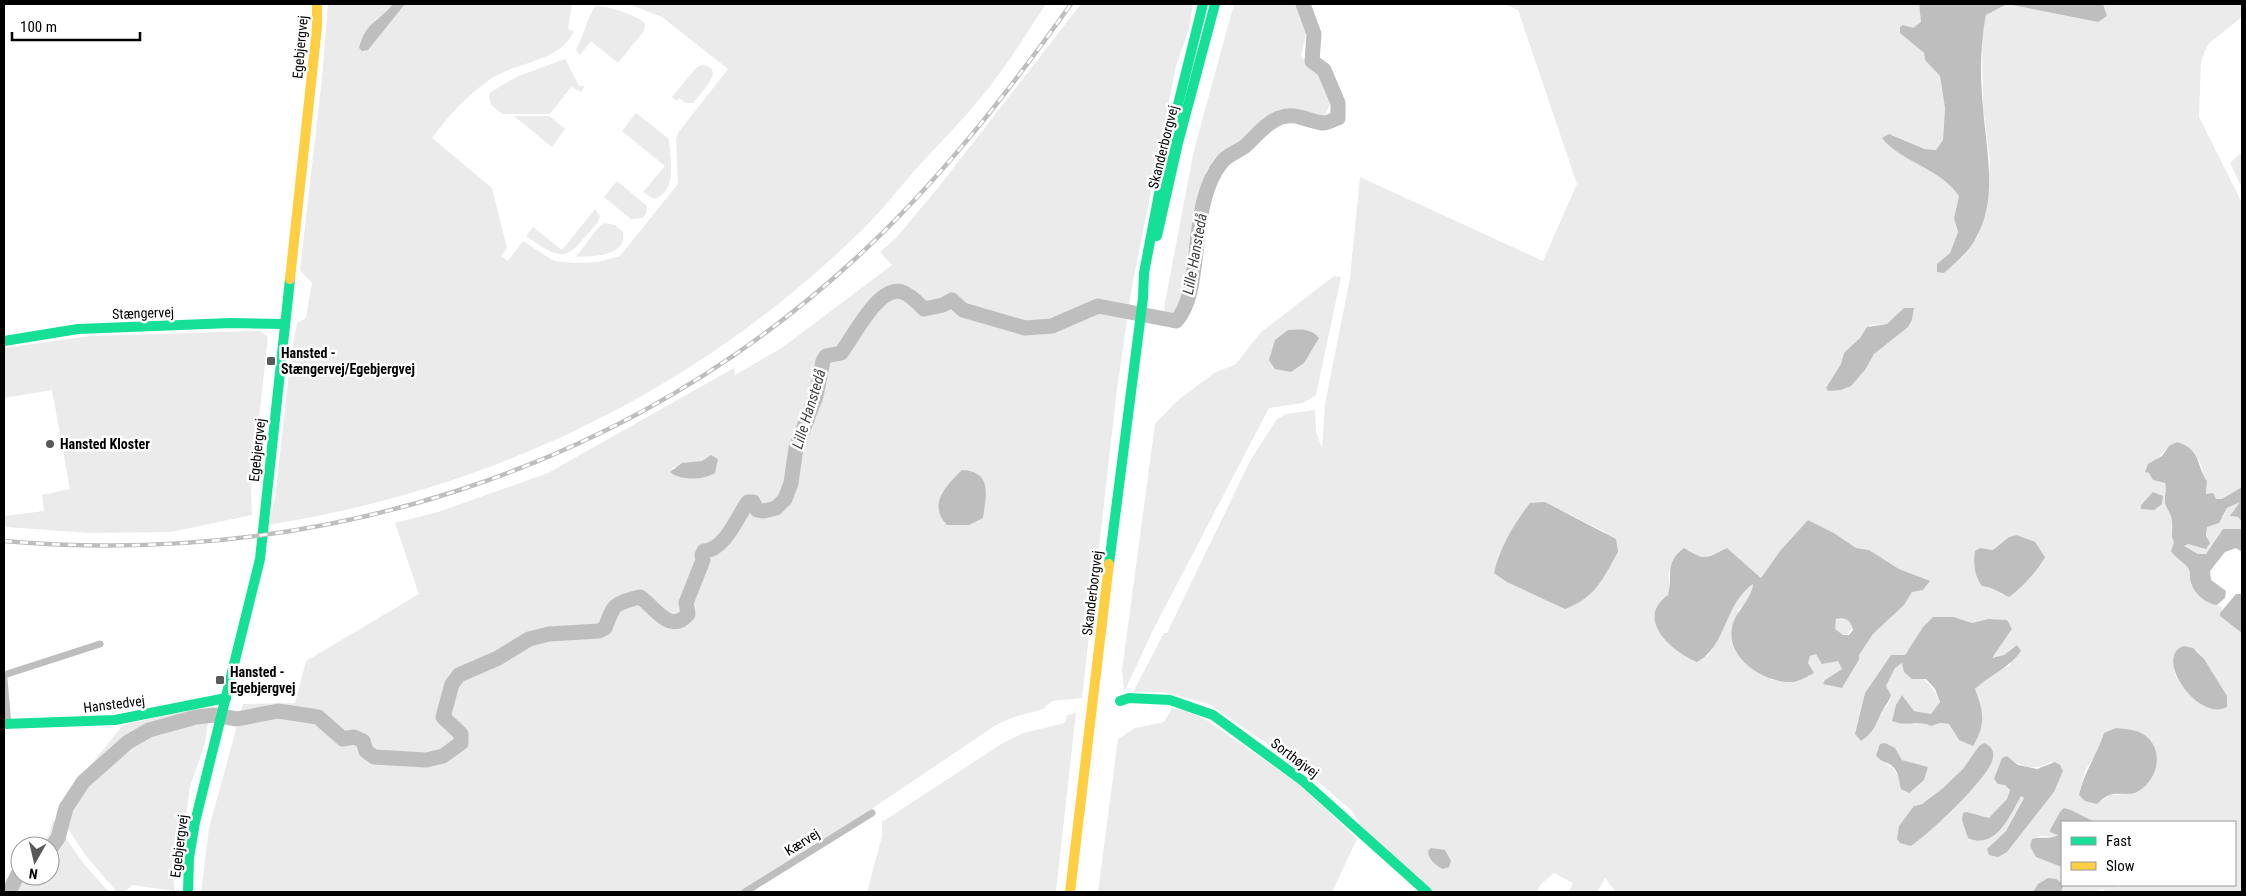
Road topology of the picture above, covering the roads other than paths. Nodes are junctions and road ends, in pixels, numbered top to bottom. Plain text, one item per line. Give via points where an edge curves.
1 (317, 4) edge
2 (1203, 4) edge
3 (1216, 4) edge
4 (1143, 300) junction
5 (284, 324) junction
6 (4, 340) edge
7 (100, 644) dead end
8 (4, 677) edge
9 (1120, 701) dead end
10 (224, 703) junction
11 (6, 725) edge
12 (872, 813) dead end
13 (188, 892) edge
14 (745, 892) edge
15 (1070, 892) edge
16 (1427, 892) edge

1 - 5 street, Egebjergvej
2 - 4 street, Skanderborgvej via 1158,192 1144,273
3 - 4 street, Skanderborgvej via 1174,160
4 - 15 street, Skanderborgvej
5 - 6 street, Stængervej via 78,329
5 - 10 street, Egebjergvej via 260,559
7 - 8 street
8 - 11 street
9 - 16 street, Sorthøjvej via 1129,698 1170,700 1213,715 1304,781
10 - 11 street, Hanstedvej via 115,720
10 - 13 street, Egebjergvej via 194,822
12 - 14 street, Kærvej

